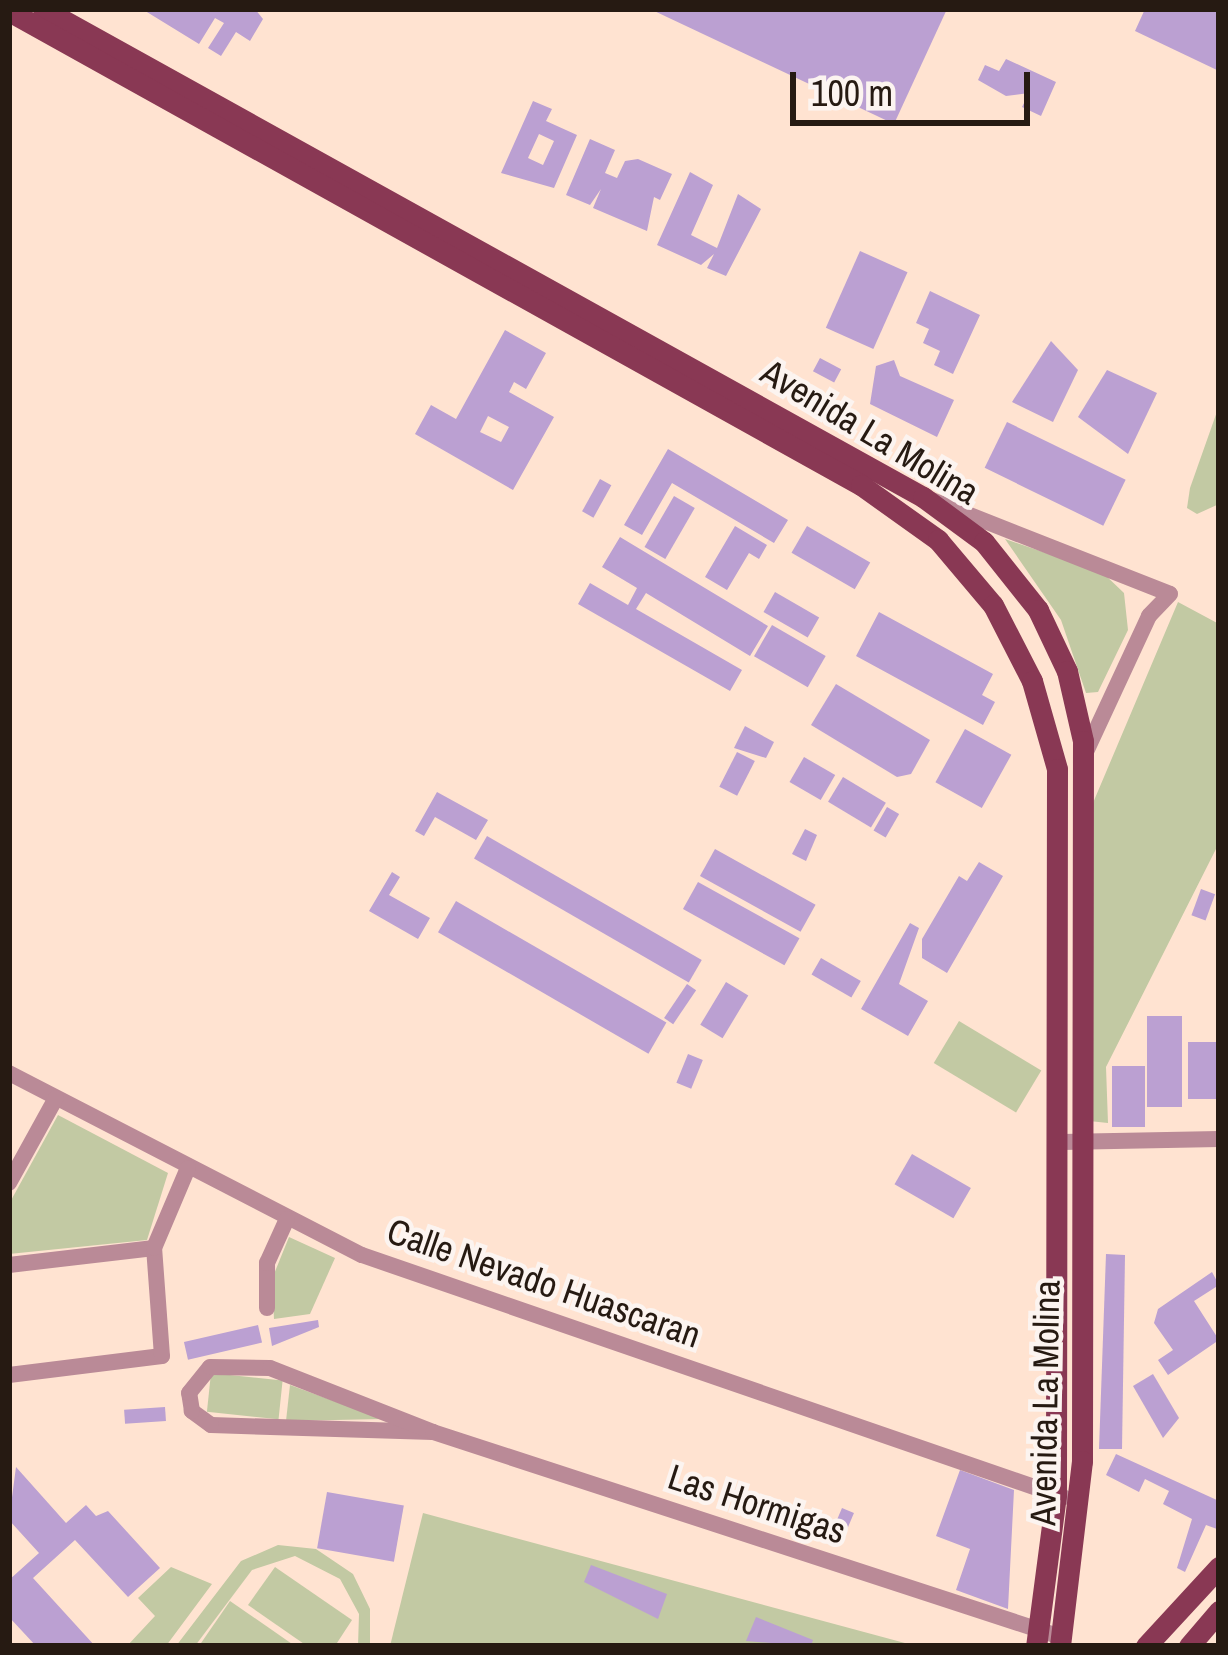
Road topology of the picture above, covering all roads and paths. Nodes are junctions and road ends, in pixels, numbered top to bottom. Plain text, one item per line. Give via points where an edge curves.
1 (43, 9) edge
2 (9, 11) edge
3 (923, 496) junction
4 (904, 512) junction
5 (1147, 583) junction
6 (1149, 616) junction
7 (1083, 758) junction
8 (1057, 769) junction
9 (9, 1073) edge
10 (56, 1098) junction
11 (1219, 1139) edge
12 (1070, 1142) junction
13 (188, 1168) junction
14 (9, 1184) edge
15 (287, 1219) junction
16 (154, 1248) junction
17 (9, 1265) edge
18 (267, 1308) dead end
19 (9, 1375) edge
20 (433, 1432) junction
21 (1056, 1495) junction
22 (1080, 1502) junction
23 (1219, 1567) edge
24 (1219, 1611) edge
25 (1049, 1640) edge
26 (1146, 1646) edge
27 (1189, 1646) edge

1 - 3 main road, Avenida La Molina
2 - 4 main road, Avenida La Molina
3 - 4 main road
3 - 5 street
3 - 7 main road, Avenida La Molina via 984,542 1038,610 1067,671
4 - 8 main road, Avenida La Molina via 993,605 1032,680
5 - 6 street
5 - 6 street via 1170,594
6 - 7 street
7 - 8 main road
7 - 12 main road, Avenida La Molina
8 - 12 main road, Avenida La Molina
9 - 10 street, Calle Nevado Huascaran
10 - 13 street, Calle Nevado Huascaran
10 - 14 street
11 - 12 street
12 - 21 main road, Avenida La Molina
12 - 22 main road, Avenida La Molina
13 - 15 street, Calle Nevado Huascaran
13 - 16 street
15 - 18 street via 267,1263
15 - 21 street, Calle Nevado Huascaran via 362,1255
16 - 17 street
16 - 19 street via 162,1356
20 - 20 street, Las Hormigas via 270,1368 210,1367 189,1393 192,1411 211,1425
20 - 25 street, Las Hormigas
21 - 22 street, Calle Nevado Huascaran
21 - 25 main road, Avenida La Molina
22 - 25 main road, Avenida La Molina
23 - 26 main road
24 - 27 main road

